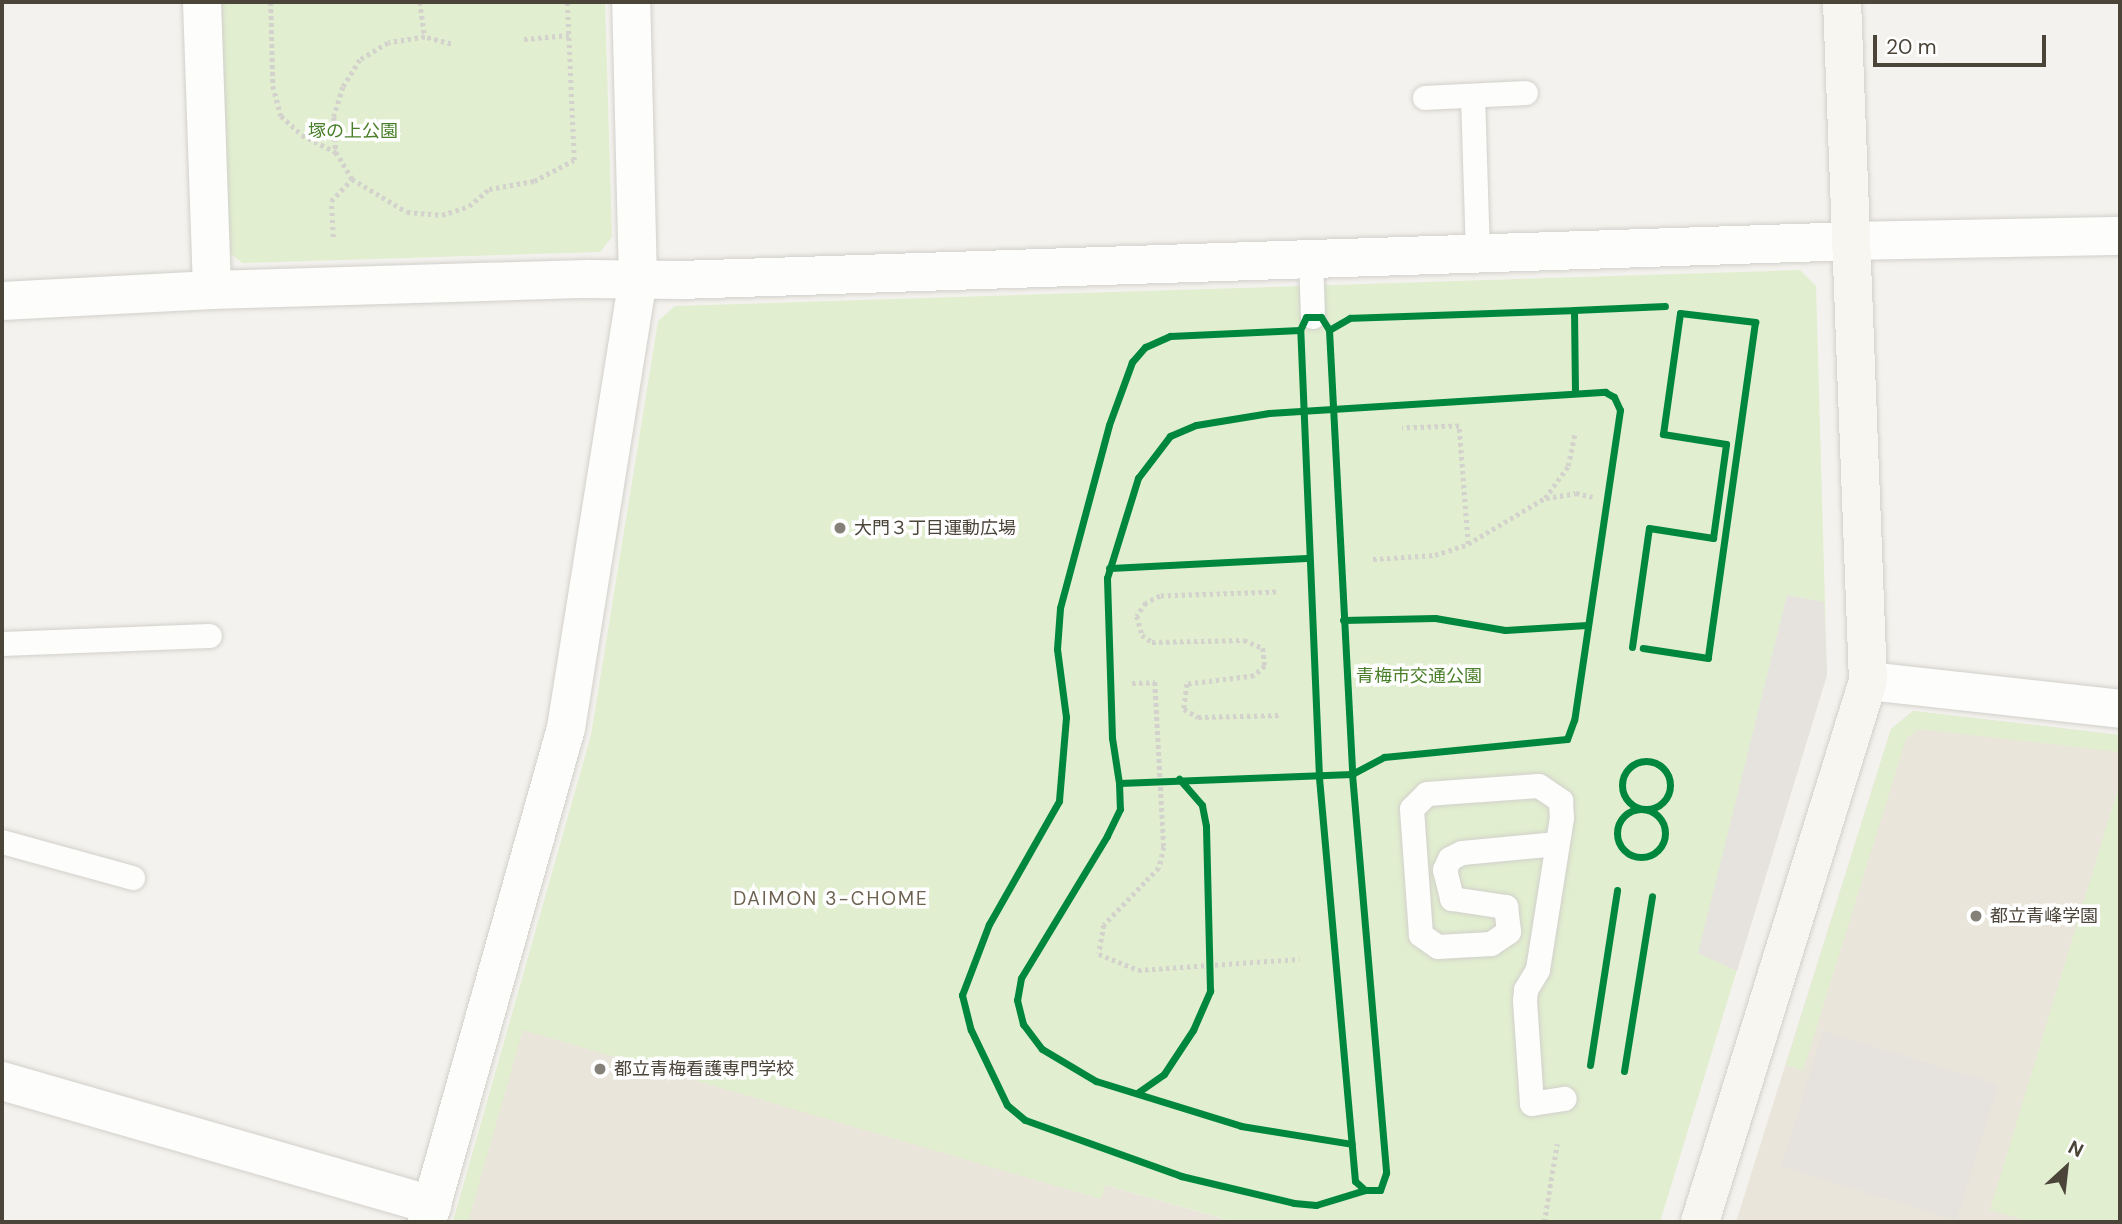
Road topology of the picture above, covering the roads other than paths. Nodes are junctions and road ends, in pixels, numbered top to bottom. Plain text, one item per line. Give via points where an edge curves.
1 (202, 2) edge
2 (631, 2) edge
3 (1842, 2) edge
4 (1526, 93) dead end
5 (1474, 96) junction
6 (1425, 98) dead end
7 (2120, 236) edge
8 (1854, 241) junction
9 (1478, 256) junction
10 (1311, 259) junction
11 (638, 280) junction
12 (212, 290) junction
13 (2, 300) edge
14 (1313, 317) dead end
15 (210, 636) dead end
16 (2, 644) edge
17 (1868, 681) junction
18 (2120, 709) edge
19 (2, 842) edge
20 (1557, 844) junction
21 (133, 878) dead end
22 (2, 1082) edge
23 (1565, 1099) road end
24 (430, 1213) edge
25 (1700, 1222) edge

1 - 12 street
2 - 11 street
3 - 8 street via 1847,198
4 - 5 lane
5 - 6 lane
5 - 9 lane
7 - 8 street
8 - 9 street
8 - 17 street
9 - 10 street
10 - 11 street
10 - 14 lane
11 - 12 street
11 - 24 street via 566,728
12 - 13 street
15 - 16 lane
17 - 18 street
17 - 25 street
19 - 21 lane
20 - 20 lane via 1462,853 1450,859 1445,870 1451,899 1506,907 1509,932 1502,940 1438,947 1421,936 1412,809 1417,800 1427,794 1539,786 1561,801
20 - 23 lane via 1538,970 1526,990 1527,1066 1532,1104
22 - 24 street

